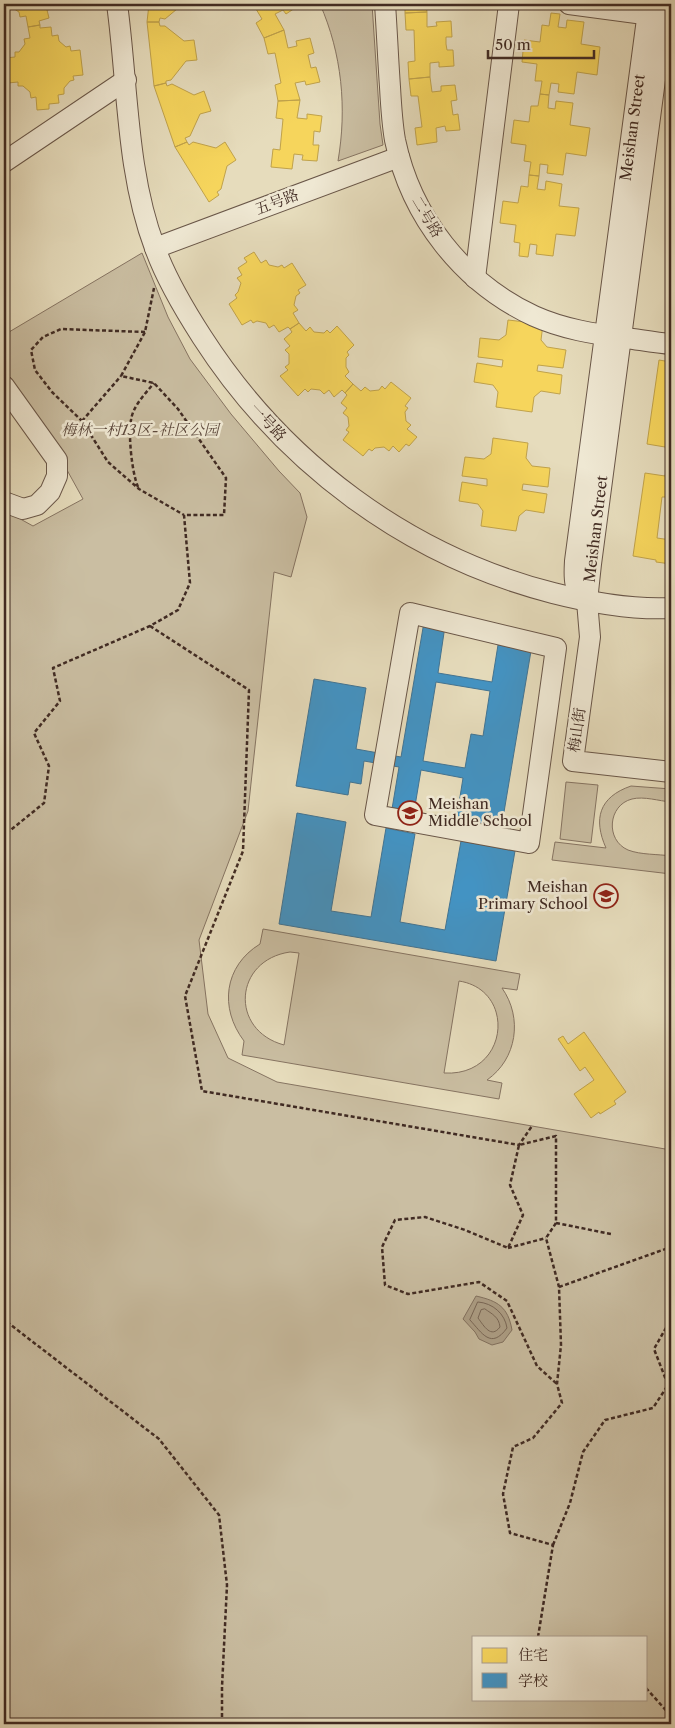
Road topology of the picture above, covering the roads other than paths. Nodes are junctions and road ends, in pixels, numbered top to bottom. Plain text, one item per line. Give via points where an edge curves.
1 (117, 4) edge
2 (385, 4) edge
3 (510, 4) edge
4 (569, 4) edge
5 (656, 10) edge
6 (126, 80) junction
7 (399, 157) junction
8 (4, 162) edge
9 (155, 248) junction
10 (475, 278) junction
11 (613, 337) junction
12 (671, 344) edge
13 (4, 386) edge
14 (4, 502) edge
15 (587, 601) junction
16 (671, 608) edge
17 (546, 719) junction
18 (578, 723) junction
19 (671, 772) edge

1 - 6 street, 一号路
2 - 7 street, 二号路 via 392,123
3 - 10 street
4 - 5 street
5 - 11 street, Meishan Street
6 - 8 street
6 - 9 street, 一号路 via 142,207
7 - 9 street, 五号路
7 - 10 street, 二号路 via 420,210 436,235
9 - 15 street, 一号路 via 188,315 222,368 263,418 307,462 357,502 434,548 526,586
10 - 11 street, 二号路 via 535,316 558,325
11 - 12 street, 二号路
11 - 15 street, Meishan Street
13 - 14 street via 57,460 50,492 37,505 23,508
15 - 16 street, 一号路 via 616,606
15 - 18 street, 梅山街 via 590,637
17 - 17 street via 529,843 375,815 410,613 556,648
17 - 18 street
18 - 19 street, 梅山街 via 573,761

